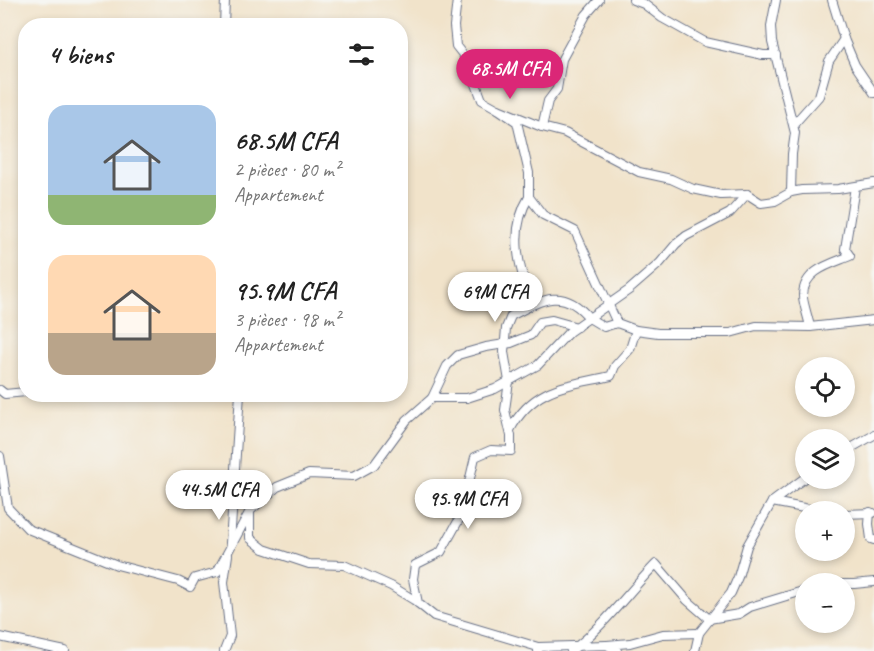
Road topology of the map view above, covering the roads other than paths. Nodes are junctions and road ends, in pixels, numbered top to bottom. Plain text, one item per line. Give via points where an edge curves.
1 (225, 0) edge
2 (457, 0) edge
3 (599, 0) edge
4 (633, 0) edge
5 (776, 0) edge
6 (832, 0) edge
7 (224, 18) edge
8 (844, 39) junction
9 (776, 55) junction
10 (874, 93) edge
11 (498, 110) junction
12 (794, 124) junction
13 (542, 127) junction
14 (874, 183) edge
15 (855, 187) junction
16 (791, 192) junction
17 (747, 194) junction
18 (529, 197) junction
19 (532, 304) junction
20 (608, 305) junction
21 (589, 318) junction
22 (874, 320) edge
23 (617, 323) junction
24 (577, 327) junction
25 (810, 327) junction
26 (636, 330) junction
27 (504, 344) junction
28 (508, 381) junction
29 (0, 390) edge
30 (18, 393) edge
31 (432, 398) junction
32 (239, 402) edge
33 (510, 430) junction
34 (874, 435) edge
35 (855, 446) edge
36 (0, 456) edge
37 (795, 485) edge
38 (772, 502) junction
39 (795, 506) edge
40 (4, 510) edge
41 (250, 511) junction
42 (872, 513) edge
43 (855, 514) edge
44 (874, 540) edge
45 (230, 545) junction
46 (874, 582) edge
47 (855, 583) edge
48 (795, 593) edge
49 (418, 603) junction
50 (709, 619) junction
51 (699, 633) junction
52 (0, 637) edge
53 (607, 645) junction
54 (538, 649) edge
55 (574, 649) edge
56 (65, 651) edge
57 (224, 651) edge
58 (617, 651) edge
59 (695, 651) edge

1 - 7 street
2 - 11 street via 456,46 468,60 482,100
3 - 13 street via 586,15 562,59 557,89 548,101
4 - 9 street via 705,42
5 - 9 street via 771,26
6 - 8 street
8 - 10 street via 855,65
8 - 12 street via 830,61 819,96
9 - 12 street
11 - 13 street
11 - 18 street via 517,122 529,173
12 - 16 street
13 - 17 street via 565,133 639,172 721,195
14 - 15 street
15 - 16 street
15 - 25 street via 845,249 850,256 815,272 804,287 802,298
16 - 17 street via 761,203
17 - 20 street via 730,213 686,236 646,276
18 - 19 street via 520,211 516,230 520,267
18 - 20 street via 543,215 575,231
19 - 21 street via 561,298 579,305
19 - 27 street via 511,316
20 - 21 street
20 - 23 street
21 - 23 street via 604,327
21 - 24 street
22 - 25 street
23 - 26 street
24 - 27 street via 552,320 540,322 531,335
24 - 28 street via 538,365
25 - 26 street via 756,326 730,333
26 - 33 street via 630,349 611,376 538,397 519,414
27 - 28 street
27 - 31 street via 458,355 447,366
28 - 31 street via 467,398
28 - 33 street via 505,410
29 - 30 street via 5,394
31 - 41 street via 407,420 374,465 354,476 309,474 277,487
32 - 45 street
33 - 49 street via 511,451 491,450 475,457 461,516 441,552 415,565 413,579
34 - 35 street
36 - 40 street
37 - 38 street
38 - 39 street
38 - 50 street via 747,546 730,593
40 - 45 street via 28,529 56,541 117,566 190,587 195,578 217,572
41 - 45 street
41 - 49 street via 250,538 264,549 309,564 344,565
42 - 43 street
42 - 44 street via 869,524
45 - 57 street via 224,582 230,636
46 - 47 street
48 - 50 street via 739,614
49 - 54 street via 434,616
50 - 51 street
50 - 55 street via 656,564
51 - 53 street via 663,634
51 - 59 street
52 - 56 street
53 - 55 street
53 - 58 street
54 - 55 street

